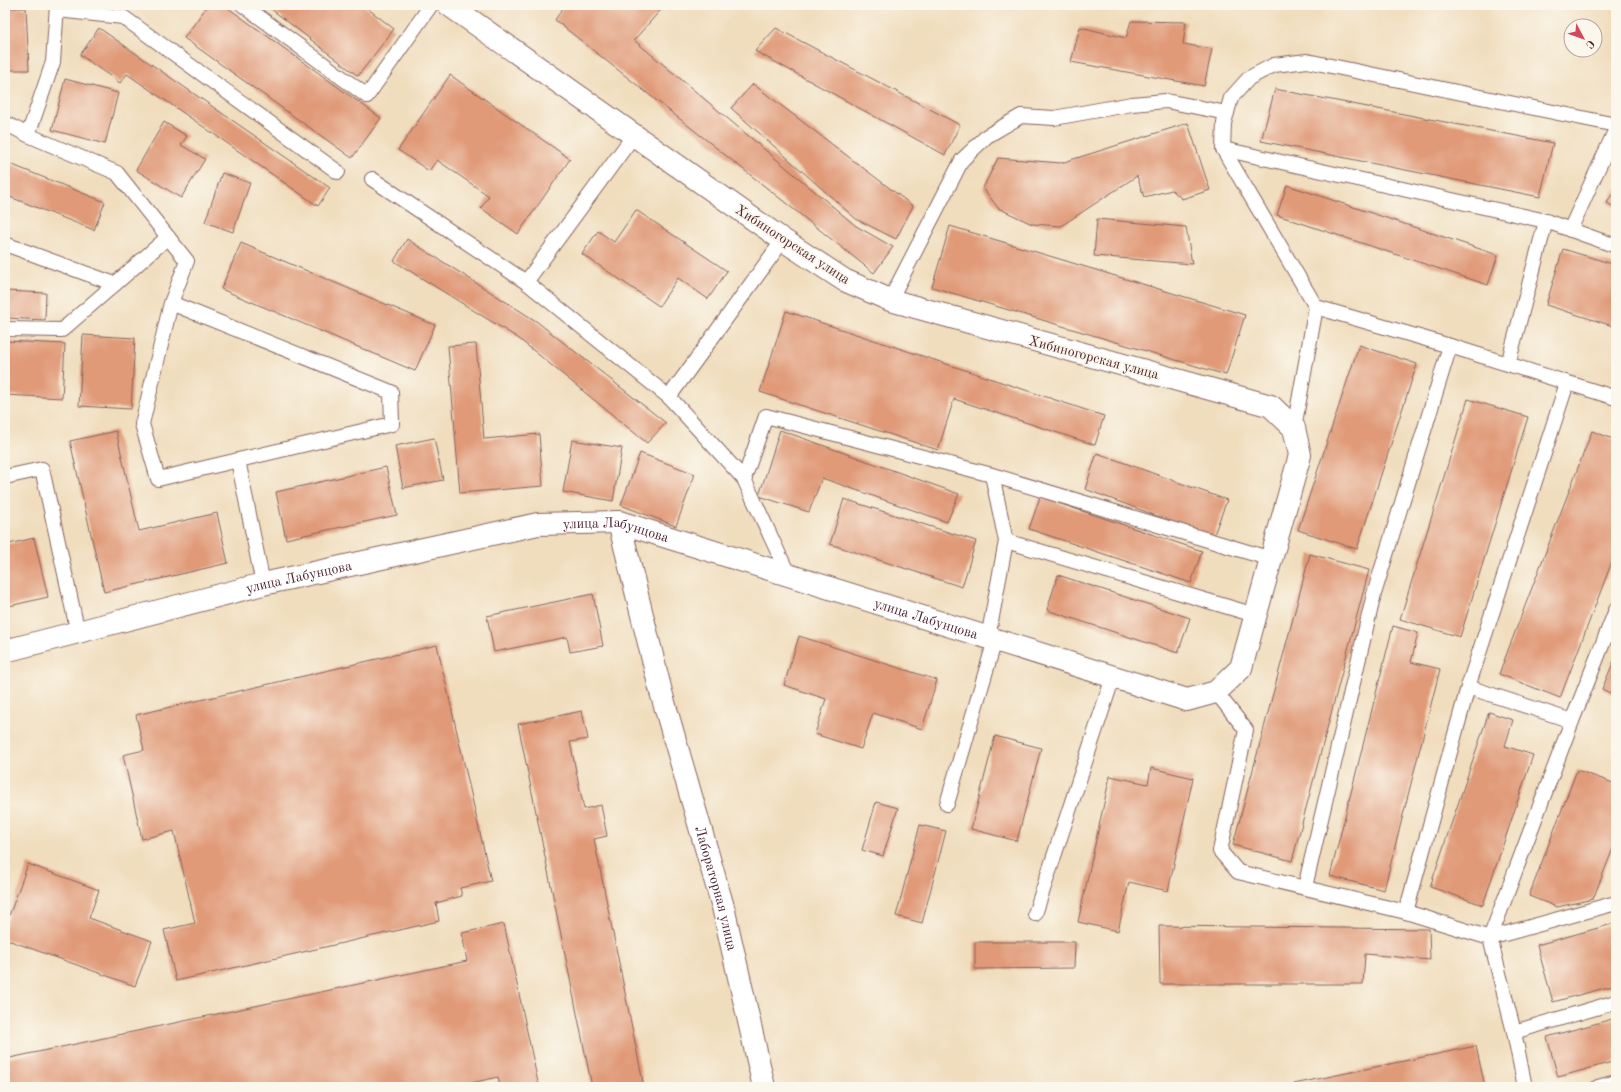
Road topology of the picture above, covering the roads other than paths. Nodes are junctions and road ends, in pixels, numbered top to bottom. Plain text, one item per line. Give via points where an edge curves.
1 (243, 5) edge
2 (431, 5) edge
3 (449, 5) edge
4 (57, 7) edge
5 (1227, 113) junction
6 (5, 123) edge
7 (1616, 125) edge
8 (1616, 129) edge
9 (28, 135) junction
10 (634, 135) junction
11 (1223, 149) junction
12 (338, 172) dead end
13 (372, 179) dead end
14 (1546, 221) junction
15 (1570, 230) junction
16 (168, 237) junction
17 (783, 240) junction
18 (5, 244) edge
19 (1616, 246) edge
20 (526, 282) junction
21 (115, 284) junction
22 (890, 300) junction
23 (171, 302) junction
24 (1316, 307) junction
25 (5, 328) edge
26 (1450, 346) junction
27 (1508, 364) junction
28 (1568, 383) junction
29 (669, 397) junction
30 (1616, 398) edge
31 (1294, 428) junction
32 (238, 460) junction
33 (992, 475) junction
34 (5, 477) edge
35 (744, 479) junction
36 (619, 522) junction
37 (1006, 541) junction
38 (1271, 559) junction
39 (788, 576) junction
40 (263, 584) junction
41 (1616, 610) edge
42 (1255, 616) junction
43 (78, 632) junction
44 (992, 639) junction
45 (5, 651) edge
46 (1113, 677) junction
47 (1468, 687) junction
48 (1216, 692) junction
49 (1572, 721) junction
50 (947, 804) dead end
51 (1305, 887) junction
52 (1616, 903) edge
53 (1406, 912) junction
54 (1035, 914) dead end
55 (1490, 938) junction
56 (1616, 1002) edge
57 (1514, 1032) junction
58 (1616, 1082) edge
59 (764, 1087) edge
60 (1525, 1087) edge
61 (1598, 1087) edge

1 - 2 lane via 367,96
3 - 10 street, Хибиногорская улица
4 - 9 lane via 53,62
4 - 12 lane via 123,17
5 - 7 lane via 1231,98 1249,78 1274,65 1306,61
5 - 11 lane
5 - 22 lane via 1166,101 1132,104 1054,118 1021,116 987,136 962,160
6 - 9 lane
8 - 15 lane
9 - 16 lane via 117,173
10 - 17 street, Хибиногорская улица
10 - 20 lane
11 - 14 lane
11 - 24 lane
13 - 20 lane
14 - 15 lane
14 - 27 lane
15 - 19 lane
16 - 21 lane
16 - 23 lane via 187,261
17 - 22 street, Хибиногорская улица via 844,280
17 - 29 lane
18 - 21 lane
20 - 29 lane
21 - 25 lane via 62,330
22 - 31 street, Хибиногорская улица via 1271,406
23 - 32 lane via 142,424 158,479
23 - 32 lane via 391,392 392,424
24 - 26 lane
24 - 31 lane
26 - 27 lane
26 - 51 lane via 1374,594
27 - 28 lane
28 - 30 lane
28 - 47 lane
29 - 35 lane
31 - 38 street via 1300,455
32 - 40 lane
33 - 35 lane via 766,416
33 - 37 lane
33 - 38 lane
34 - 43 lane via 42,469
35 - 39 lane
36 - 39 street, улица Лабунцова
36 - 40 street, улица Лабунцова via 538,524
36 - 59 street, Лабораторная улица via 661,692 723,907
37 - 42 lane
37 - 44 lane
38 - 42 street
39 - 44 street, улица Лабунцова
40 - 43 street, улица Лабунцова
41 - 49 lane
42 - 48 street via 1240,668
43 - 45 street, улица Лабунцова
44 - 46 street, улица Лабунцова
44 - 50 lane
46 - 48 street, улица Лабунцова via 1187,700
46 - 54 lane
47 - 49 lane
47 - 53 lane
48 - 51 lane via 1246,730 1220,851 1238,872
49 - 55 lane
51 - 53 lane
52 - 55 lane
53 - 55 lane
55 - 57 lane
56 - 57 lane
57 - 60 lane
58 - 61 lane

